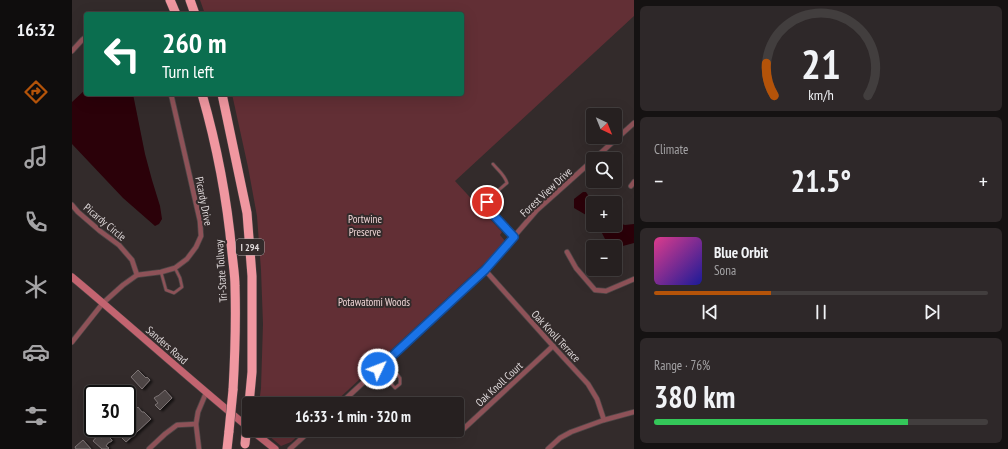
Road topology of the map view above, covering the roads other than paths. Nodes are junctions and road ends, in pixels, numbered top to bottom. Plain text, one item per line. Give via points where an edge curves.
1 (170, 0) edge
2 (190, 0) edge
3 (175, 12) edge
4 (194, 12) edge
5 (84, 38) edge
6 (72, 50) edge
7 (171, 96) edge
8 (203, 96) edge
9 (222, 96) edge
10 (634, 123) edge
11 (603, 152) edge
12 (493, 164) dead end
13 (586, 167) edge
14 (634, 182) edge
15 (631, 186) dead end
16 (72, 205) edge
17 (514, 237) junction
18 (567, 252) dead end
19 (175, 268) junction
20 (485, 270) junction
21 (161, 272) junction
22 (137, 275) junction
23 (72, 277) edge
24 (634, 278) edge
25 (103, 303) junction
26 (72, 342) edge
27 (553, 346) junction
28 (387, 360) junction
29 (378, 369) junction
30 (206, 393) junction
31 (250, 397) edge
32 (348, 397) edge
33 (634, 412) edge
34 (604, 420) junction
35 (242, 422) edge
36 (196, 424) junction
37 (464, 429) edge
38 (246, 437) edge
39 (260, 437) edge
40 (303, 437) edge
41 (245, 447) edge
42 (149, 449) edge
43 (199, 449) edge
44 (227, 449) edge
45 (275, 449) edge
46 (290, 449) edge
47 (548, 449) edge

1 - 3 highway
2 - 4 highway
5 - 6 street
7 - 19 street, Picardy Drive via 200,221 201,236 196,248
8 - 44 highway, Tri-State Tollway / I 294, bridge via 222,178 235,285 236,351
9 - 31 highway, I 294 via 247,213 252,276
10 - 11 street, Forest View Drive
12 - 17 lane via 507,183 486,205
13 - 17 street, Forest View Drive via 537,210
14 - 15 street
16 - 22 street, Picardy Circle via 100,231 119,244 132,260
17 - 20 street, Forest View Drive
18 - 24 street via 576,268 595,290 606,291
19 - 21 street, Picardy Drive
19 - 21 lane via 182,287 174,292 166,290
20 - 27 street, Oak Knoll Terrace
20 - 28 street, Forest View Drive
21 - 22 street, Picardy Drive
22 - 25 street, Picardy Drive
23 - 25 main road, Sanders Road
25 - 26 street, Picardy Drive
25 - 30 main road, Sanders Road
27 - 34 street, Oak Knoll Terrace via 588,384 597,399
27 - 37 street, Oak Knoll Court
28 - 29 street, Forest View Drive
28 - 29 lane via 400,378 400,384 396,388
29 - 32 street, Forest View Drive
30 - 35 main road, Sanders Road
30 - 36 street
33 - 34 street
34 - 47 street via 571,432
36 - 42 street via 177,425
36 - 43 street
38 - 41 highway, I 294, bridge
39 - 45 main road, Sanders Road
40 - 46 street

